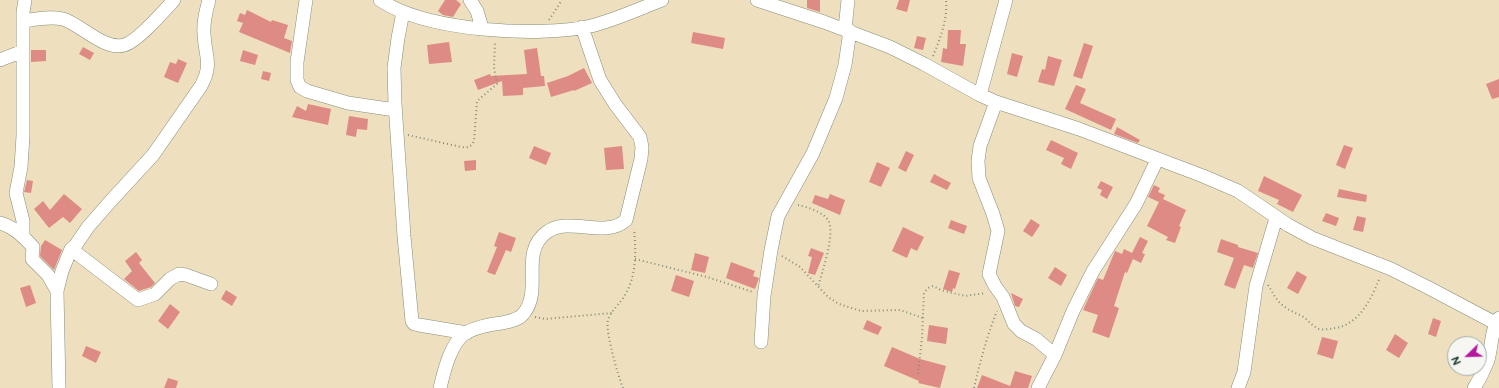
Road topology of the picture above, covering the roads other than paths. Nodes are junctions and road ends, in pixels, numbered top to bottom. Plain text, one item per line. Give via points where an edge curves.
1 (25, 0) edge
2 (174, 0) edge
3 (209, 0) edge
4 (306, 0) edge
5 (380, 0) edge
6 (470, 0) edge
7 (661, 0) edge
8 (756, 0) edge
9 (848, 0) edge
10 (1006, 0) edge
11 (403, 12) junction
12 (23, 21) junction
13 (582, 28) junction
14 (489, 29) junction
15 (848, 30) junction
16 (23, 51) junction
17 (0, 60) edge
18 (980, 95) junction
19 (996, 102) junction
20 (395, 110) junction
21 (1157, 160) junction
22 (1276, 218) junction
23 (0, 223) edge
24 (23, 236) junction
25 (71, 249) junction
26 (211, 284) dead end
27 (57, 291) junction
28 (1498, 322) edge
29 (467, 332) junction
30 (761, 342) dead end
31 (1055, 355) junction
32 (59, 388) edge
33 (440, 388) edge
34 (1038, 388) edge
35 (1238, 388) edge
36 (1474, 388) edge

1 - 12 street
2 - 12 street via 131,42 119,46 97,38 65,20 47,18
3 - 25 street via 204,24 208,68 201,86 153,155
4 - 20 street via 297,62 297,80 300,87 348,103
5 - 11 street
6 - 14 street
7 - 13 street
8 - 15 street
9 - 15 street
10 - 18 street
11 - 14 street via 428,20
11 - 20 street via 394,68
12 - 16 street
13 - 14 street via 542,31
13 - 29 street via 600,80 640,137 641,159 626,220 620,225 569,226 548,231 538,241 532,253 531,293 524,315 516,320
15 - 18 street via 929,66
15 - 30 street via 845,64 836,98 813,153 778,216 764,296
16 - 17 street
16 - 24 street via 23,136 16,193 23,220
18 - 19 street
19 - 21 street via 1079,129
19 - 31 street via 980,146 978,162 979,178 998,232 989,274 1014,324
20 - 29 street via 412,321 419,326
21 - 22 street via 1238,191
21 - 31 street via 1136,204 1093,271
22 - 28 street via 1312,238 1384,266
22 - 35 street via 1256,286 1244,372
23 - 24 street via 8,225
24 - 27 street via 33,247 32,259 48,275
25 - 26 street via 138,300 155,294 179,274
25 - 27 street
27 - 32 street
28 - 36 street via 1488,360
29 - 33 street via 455,345
31 - 34 street

